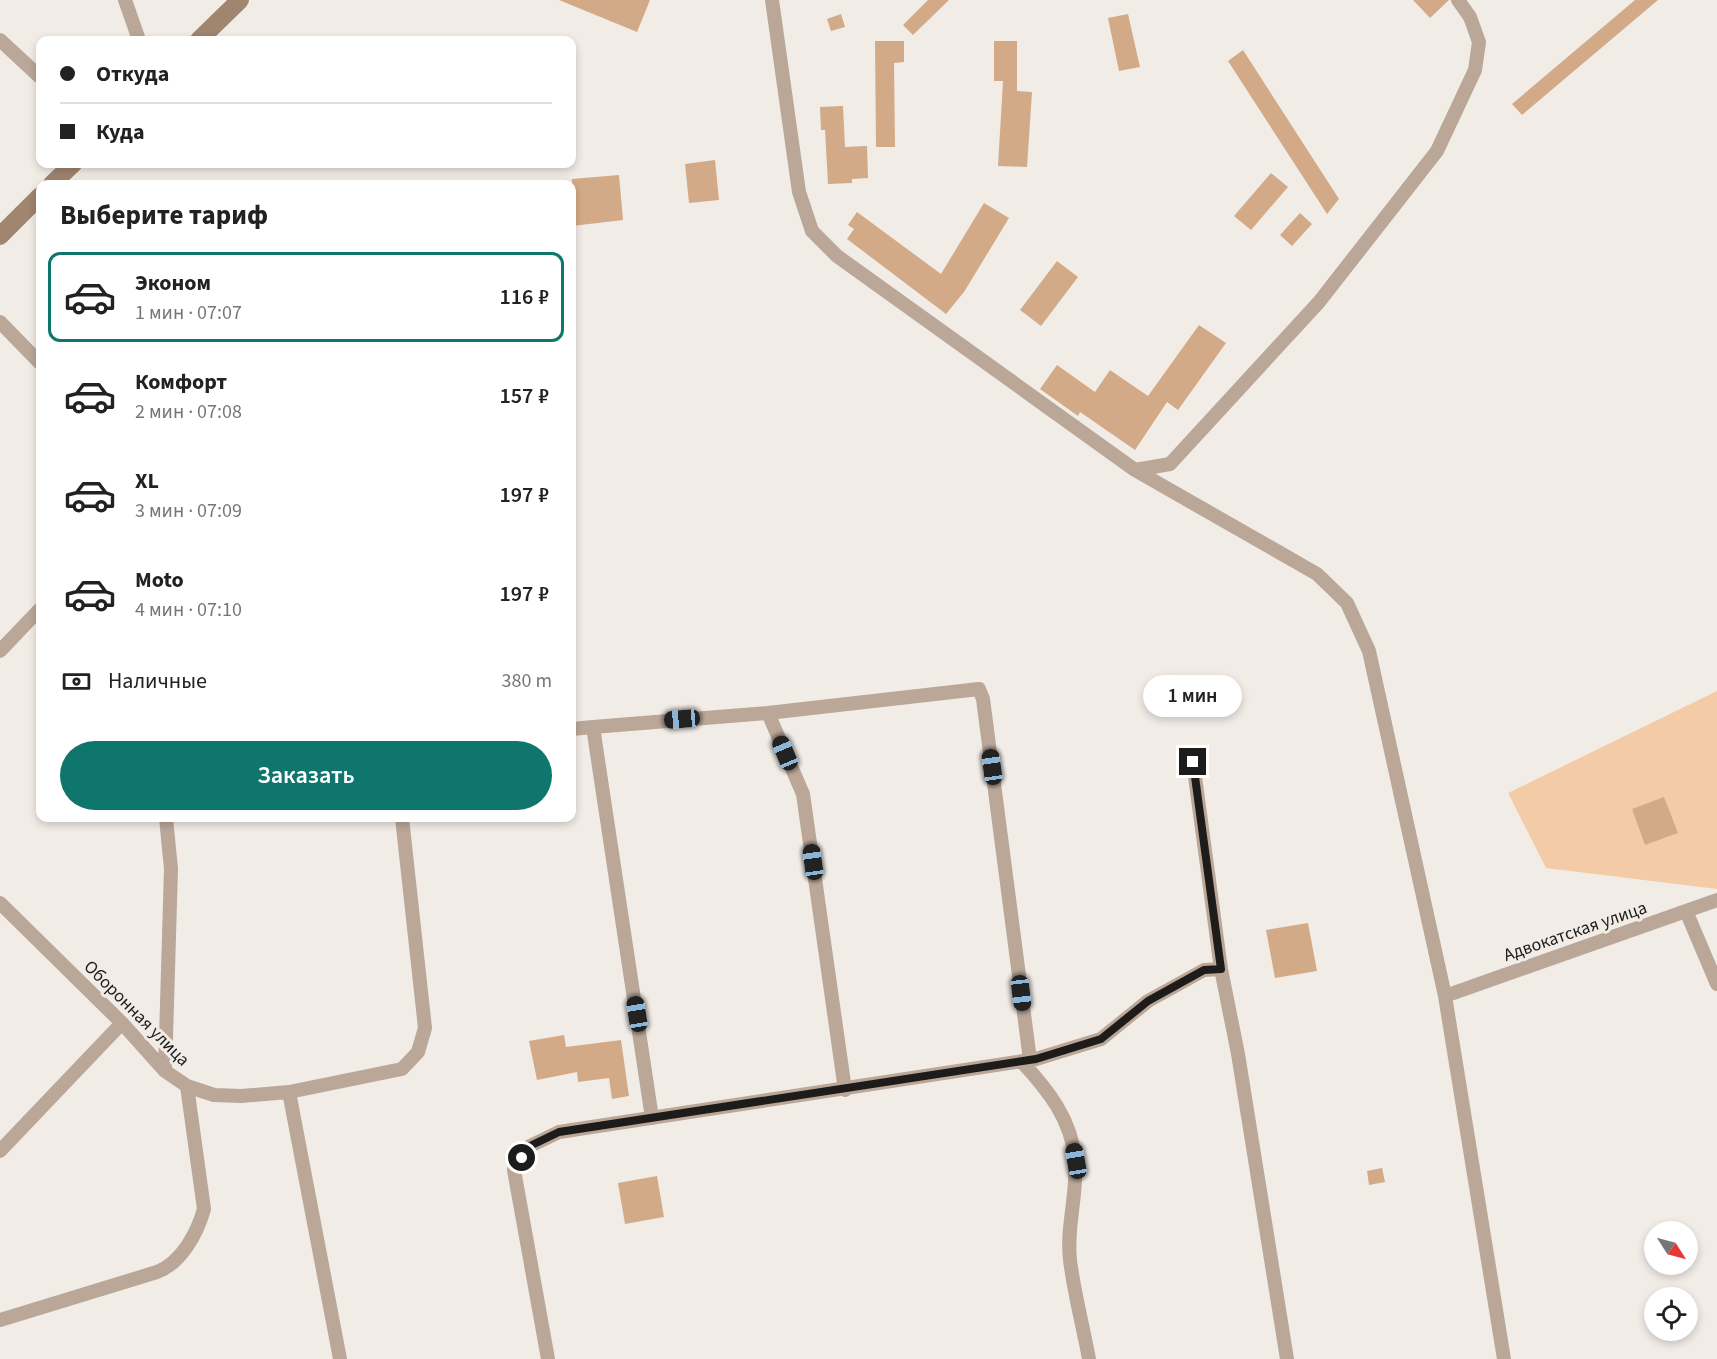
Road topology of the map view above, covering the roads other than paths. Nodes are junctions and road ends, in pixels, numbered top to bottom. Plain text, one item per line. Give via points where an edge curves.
1 (125, 0) edge
2 (240, 0) edge
3 (772, 0) edge
4 (1458, 0) edge
5 (138, 36) edge
6 (203, 36) edge
7 (0, 40) edge
8 (36, 73) edge
9 (69, 168) edge
10 (56, 180) edge
11 (36, 200) edge
12 (0, 236) edge
13 (0, 322) edge
14 (36, 359) edge
15 (1135, 470) junction
16 (36, 613) edge
17 (0, 651) edge
18 (768, 713) junction
19 (593, 727) junction
20 (576, 729) edge
21 (1193, 762) dead end
22 (166, 822) edge
23 (402, 822) edge
24 (1717, 900) edge
25 (0, 903) edge
26 (1686, 911) junction
27 (1221, 969) junction
28 (1717, 984) edge
29 (1445, 996) junction
30 (122, 1023) junction
31 (1026, 1061) junction
32 (165, 1071) junction
33 (187, 1086) junction
34 (845, 1090) junction
35 (289, 1092) junction
36 (652, 1118) junction
37 (0, 1151) edge
38 (0, 1320) edge
39 (340, 1359) edge
40 (548, 1359) edge
41 (1089, 1359) edge
42 (1287, 1359) edge
43 (1504, 1359) edge

1 - 5 street
2 - 6 main road
3 - 15 street via 799,192 812,231 837,256
4 - 15 street via 1470,17 1479,42 1475,70 1437,151 1319,302 1170,464
7 - 8 street
9 - 10 main road
11 - 12 main road
13 - 14 street
15 - 29 street via 1317,574 1347,603 1369,651
16 - 17 street
18 - 19 street
18 - 31 street via 979,689
18 - 34 street via 803,794
19 - 20 street
19 - 36 street
21 - 27 street
22 - 32 street via 171,869
23 - 35 street, Оборонная улица via 425,1028 418,1052 402,1069
24 - 26 street, Адвокатская улица
25 - 30 street, Оборонная улица
26 - 28 street
26 - 29 street, Адвокатская улица
27 - 31 street via 1204,970 1148,1001 1101,1039
27 - 42 street
29 - 43 street
30 - 32 street, Оборонная улица
30 - 37 street
31 - 34 street
31 - 41 street via 1059,1108 1071,1137 1076,1161 1070,1259
32 - 33 street, Оборонная улица
33 - 35 street, Оборонная улица via 214,1095
33 - 38 street via 204,1209 200,1225 178,1259 157,1272
34 - 36 street
35 - 39 street
36 - 40 street via 559,1132 530,1146 514,1170

